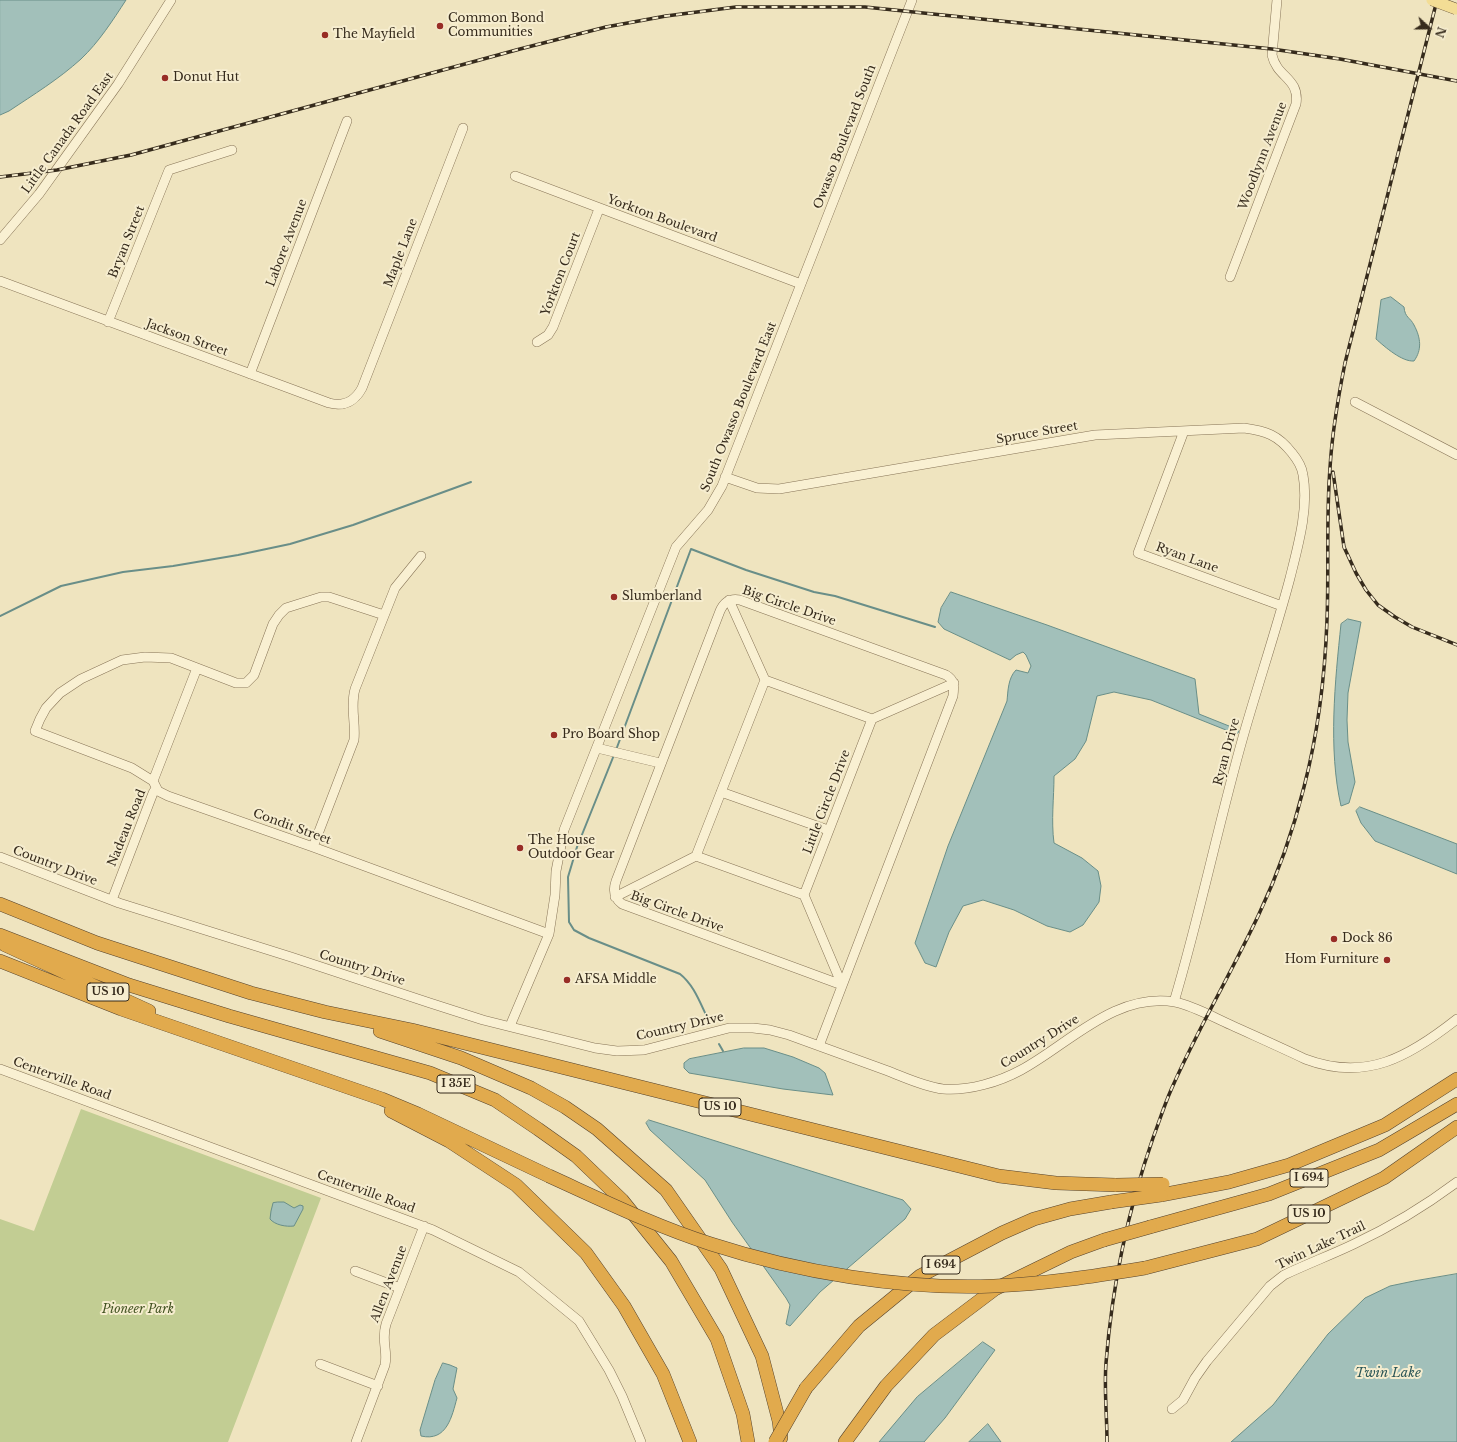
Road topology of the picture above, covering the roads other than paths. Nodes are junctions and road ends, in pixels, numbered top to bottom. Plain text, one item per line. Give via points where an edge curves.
1 (171, 0) edge
2 (912, 0) edge
3 (1277, 0) edge
4 (1432, 0) edge
5 (1456, 9) edge
6 (347, 121) dead end
7 (463, 128) dead end
8 (232, 150) dead end
9 (514, 176) dead end
10 (599, 209) junction
11 (0, 240) edge
12 (1230, 277) dead end
13 (0, 281) edge
14 (801, 284) junction
15 (108, 322) junction
16 (537, 342) dead end
17 (250, 374) junction
18 (362, 388) joint
19 (1356, 402) dead end
20 (1184, 431) junction
21 (1457, 456) edge
22 (726, 477) junction
23 (1304, 508) joint
24 (421, 556) dead end
25 (729, 600) junction
26 (1282, 606) junction
27 (384, 615) junction
28 (197, 668) junction
29 (765, 680) junction
30 (954, 683) junction
31 (872, 719) junction
32 (597, 748) junction
33 (660, 763) junction
34 (155, 784) junction
35 (721, 792) junction
36 (828, 830) junction
37 (313, 847) junction
38 (696, 856) junction
39 (0, 857) edge
40 (804, 895) junction
41 (615, 897) junction
42 (112, 900) junction
43 (0, 904) edge
44 (550, 934) junction
45 (0, 935) edge
46 (0, 943) edge
47 (0, 961) edge
48 (842, 985) junction
49 (1174, 1002) junction
50 (325, 1012) junction
51 (1457, 1019) edge
52 (510, 1026) junction
53 (216, 1041) junction
54 (819, 1046) junction
55 (0, 1069) edge
56 (1457, 1079) edge
57 (345, 1087) junction
58 (1457, 1104) edge
59 (1457, 1127) edge
60 (1457, 1182) edge
61 (1162, 1189) junction
62 (424, 1226) junction
63 (355, 1271) dead end
64 (400, 1288) junction
65 (320, 1364) dead end
66 (378, 1386) junction
67 (1172, 1409) dead end
68 (356, 1442) edge
69 (641, 1442) edge
70 (690, 1442) edge
71 (748, 1442) edge
72 (775, 1442) edge
73 (782, 1442) edge
74 (845, 1442) edge

1 - 11 street, Little Canada Road East via 118,84 57,170
2 - 14 street, Owasso Boulevard South
3 - 12 street, Woodlynn Avenue via 1273,62 1296,89 1298,96
4 - 5 main road, bridge
6 - 17 street, Labore Avenue
7 - 18 street, Maple Lane
8 - 15 street, Bryan Street via 169,170
9 - 10 street, Yorkton Boulevard
10 - 14 street, Yorkton Boulevard
10 - 16 street, Yorkton Court via 553,327 548,335
13 - 15 street, Jackson Street
14 - 22 street, South Owasso Boulevard East
15 - 17 street, Jackson Street
17 - 18 street, Jackson Street via 333,404 348,402
19 - 21 street
20 - 22 street, Spruce Street via 1096,435 779,489 757,488
20 - 23 street, Spruce Street via 1244,428 1259,430 1282,441 1300,466 1304,482
20 - 26 street, Ryan Lane via 1138,553
22 - 32 street, South Owasso Boulevard East via 711,505 676,547
23 - 26 street, Ryan Drive via 1298,546
24 - 27 street via 395,588
25 - 29 street
25 - 30 street, Big Circle Drive via 740,600 946,675
25 - 33 street, Big Circle Drive via 722,606
26 - 49 street, Ryan Drive via 1242,738
27 - 28 street via 338,599 320,597 286,608 279,615 254,675 246,683 236,683
27 - 37 street via 353,697 354,740
28 - 34 street, Nadeau Road
28 - 34 street, Condit Street via 158,656 135,658 108,666 60,692 46,708 35,731 132,768
29 - 31 street
29 - 35 street
30 - 31 street
30 - 48 street via 953,696
31 - 36 street, Little Circle Drive
32 - 33 street
32 - 44 street, South Owasso Boulevard East via 564,830 556,871
33 - 41 street, Big Circle Drive via 614,886
34 - 37 street, Condit Street via 158,791 168,796
34 - 42 street, Nadeau Road
35 - 36 street
35 - 38 street
36 - 40 street, Little Circle Drive
37 - 44 street, Condit Street
38 - 40 street
38 - 41 street
39 - 42 street, Country Drive
40 - 48 street
41 - 48 street, Big Circle Drive via 622,904
42 - 52 street, Country Drive via 483,1020
43 - 50 highway, I 35E via 97,943 251,993
44 - 52 street, South Owasso Boulevard East
45 - 71 highway, I 35E via 129,985 430,1073 495,1100 538,1129 576,1156 622,1200 670,1261 717,1339 743,1414
46 - 53 highway, US 10
47 - 53 highway via 121,1009
48 - 54 street
49 - 51 street, Country Drive via 1208,1014 1310,1061 1345,1068 1384,1064 1410,1051
49 - 54 street, Country Drive via 1138,1003 1112,1012 1022,1070 993,1082 960,1088 942,1089 919,1083
50 - 61 highway, US 10, bridge via 412,1030 999,1176 1056,1183
50 - 73 highway, I 35E via 461,1058 531,1088 597,1129 666,1190 721,1269 762,1356
52 - 54 street, Country Drive via 595,1048 617,1051 644,1050 729,1028 770,1030
53 - 57 highway, US 10
55 - 62 street, Centerville Road
56 - 61 highway, I 694 via 1385,1125 1288,1165 1229,1182
57 - 59 highway, US 10, bridge via 418,1114 625,1211 712,1244 790,1265 840,1275 942,1286 993,1286 1096,1276 1145,1268 1257,1239 1384,1178
57 - 70 highway via 449,1141 516,1185 586,1253 624,1306 663,1374
58 - 74 highway, I 694, bridge via 1379,1150 1269,1194 1104,1240 1071,1252 995,1289 934,1335 886,1386
60 - 67 street, Twin Lake Trail via 1390,1225 1277,1280 1207,1361 1183,1400
61 - 72 highway, I 694, bridge via 1034,1219 920,1276 859,1326 806,1388
62 - 64 street, Allen Avenue
62 - 69 street, Centerville Road via 519,1272 579,1322 609,1370
63 - 64 street
64 - 66 street, Allen Avenue via 384,1331 386,1362
65 - 66 street
66 - 68 street, Allen Avenue

